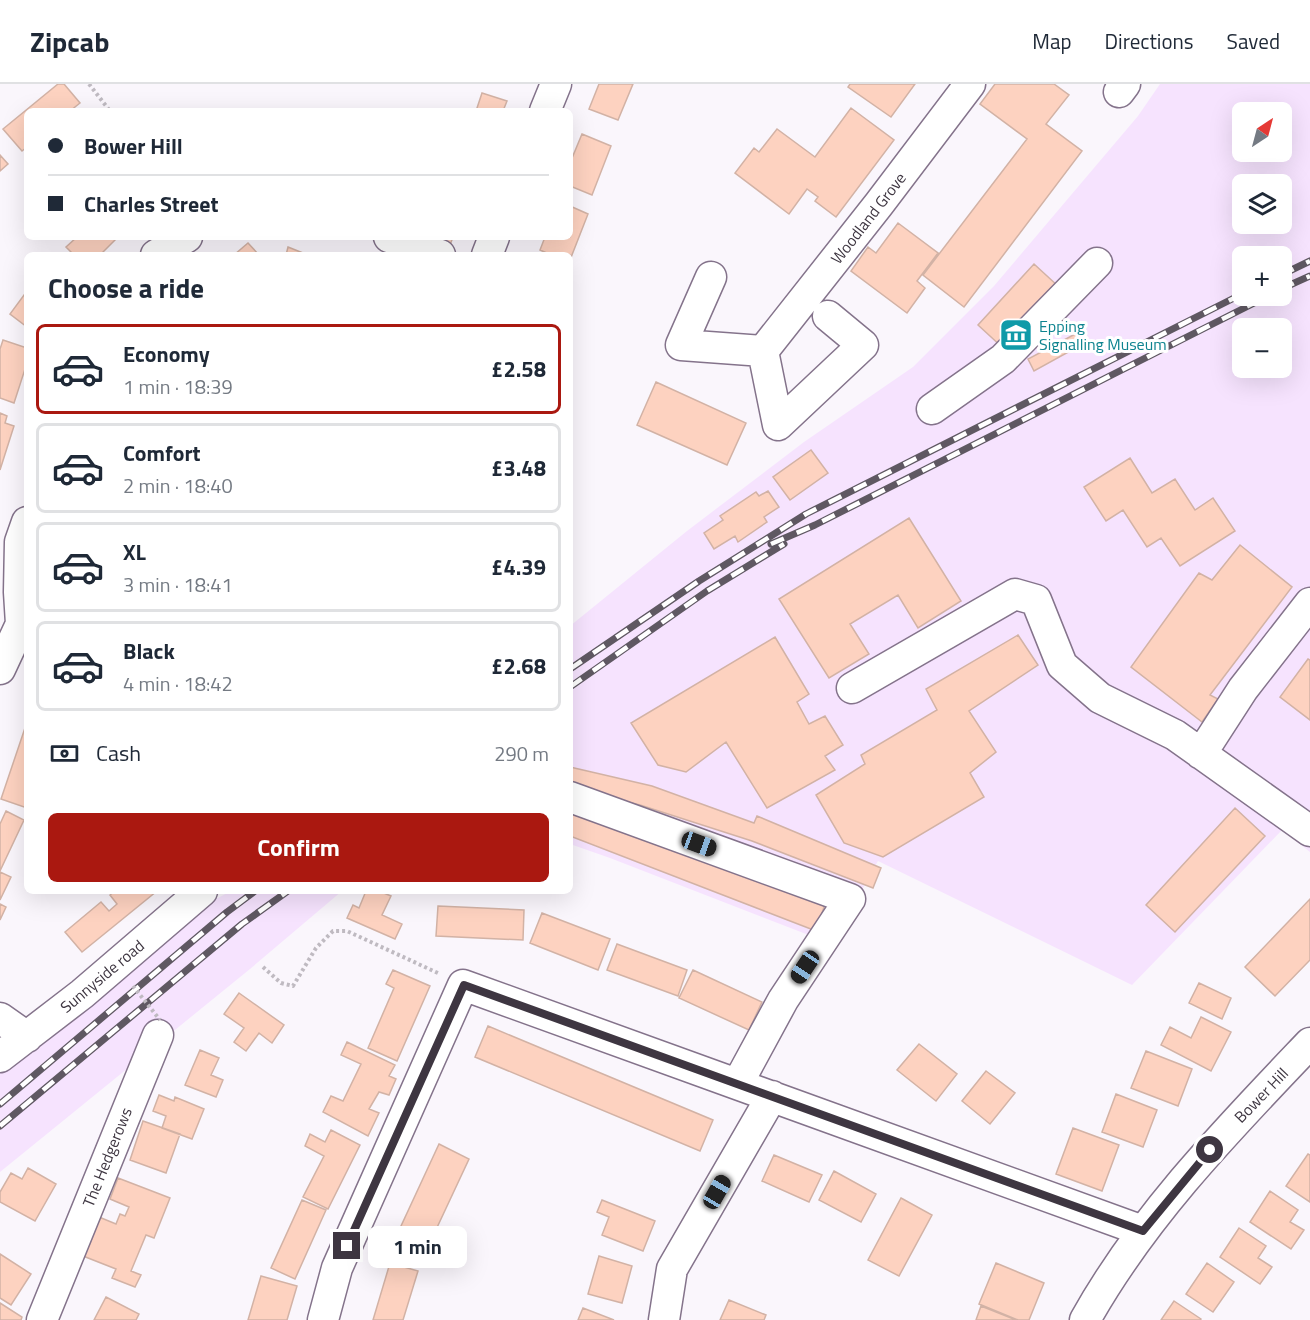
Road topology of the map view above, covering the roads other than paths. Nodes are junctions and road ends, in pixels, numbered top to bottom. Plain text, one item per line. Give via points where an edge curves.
1 (556, 84) edge
2 (970, 84) edge
3 (546, 108) edge
4 (182, 240) edge
5 (398, 240) edge
6 (161, 252) edge
7 (432, 252) edge
8 (1097, 263) dead end
9 (711, 277) dead end
10 (828, 316) dead end
11 (763, 351) junction
12 (932, 409) dead end
13 (24, 531) edge
14 (10, 569) edge
15 (1310, 603) edge
16 (0, 669) edge
17 (852, 688) dead end
18 (1201, 754) junction
19 (573, 798) edge
20 (1310, 831) edge
21 (199, 894) edge
22 (0, 1018) edge
23 (159, 1027) road end
24 (27, 1037) junction
25 (1310, 1043) edge
26 (0, 1058) edge
27 (738, 1083) junction
28 (772, 1096) junction
29 (1143, 1231) junction
30 (42, 1320) edge
31 (323, 1320) edge
32 (664, 1320) edge
33 (1085, 1320) edge

1 - 3 street
2 - 11 street, Woodland Grove
4 - 6 street
5 - 7 street
8 - 12 street via 1003,359
9 - 11 street via 681,345
10 - 11 street via 863,345 778,425
13 - 14 street
14 - 16 street via 21,624
15 - 18 street via 1243,689
17 - 18 street via 1015,594 1036,600 1062,665 1100,698 1175,735
18 - 20 street
19 - 27 street via 850,899 783,1000
21 - 24 street, Sunnyside road
22 - 24 street
23 - 30 street, The Hedgerows
24 - 26 street, Sunnyside road
25 - 29 street, Bower Hill via 1224,1134
27 - 28 street
27 - 31 street via 464,985 337,1268
28 - 29 street
28 - 32 street via 672,1269
29 - 33 street, Bower Hill via 1107,1280

